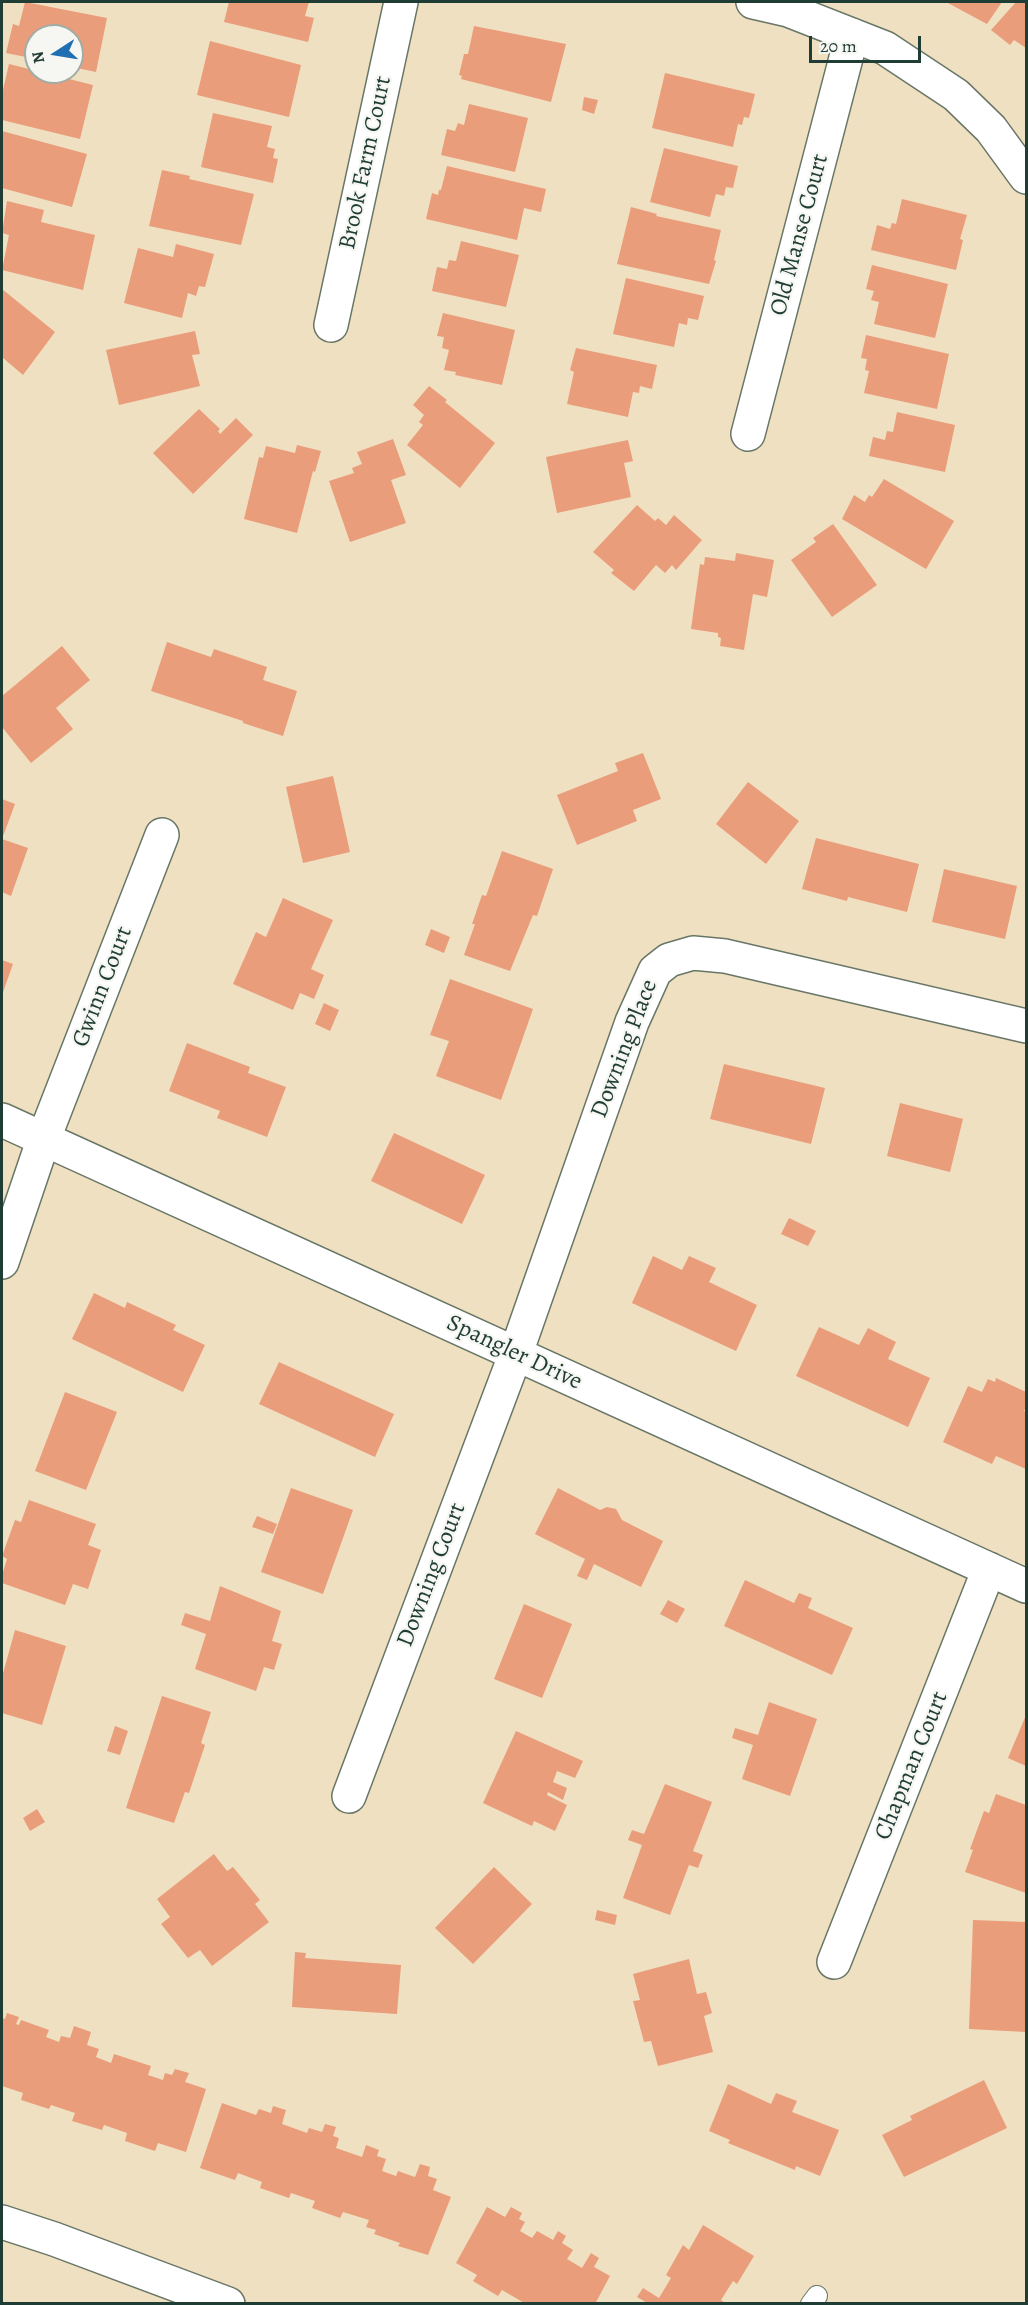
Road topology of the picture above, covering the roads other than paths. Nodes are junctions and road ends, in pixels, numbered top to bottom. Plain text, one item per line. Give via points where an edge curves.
1 (401, 2) edge
2 (753, 2) edge
3 (852, 35) junction
4 (1026, 177) edge
5 (331, 325) dead end
6 (747, 434) dead end
7 (162, 835) dead end
8 (1026, 1026) edge
9 (2, 1120) edge
10 (44, 1138) junction
11 (2, 1262) edge
12 (516, 1353) junction
13 (989, 1569) junction
14 (1026, 1586) edge
15 (349, 1796) dead end
16 (834, 1962) dead end
17 (2, 2222) edge
18 (228, 2304) edge

1 - 5 street, Brook Farm Court
2 - 3 street via 788,10
3 - 4 street via 885,48 956,95 991,129
3 - 6 street, Old Manse Court
7 - 10 street, Gwinn Court
8 - 12 street, Downing Place via 725,956 693,953 669,960 655,970 632,1022
9 - 10 street, Spangler Drive
10 - 11 street, Gwinn Court
10 - 12 street, Spangler Drive
12 - 13 street, Spangler Drive
12 - 15 street, Downing Court
13 - 14 street, Spangler Drive
13 - 16 street, Chapman Court
17 - 18 street

